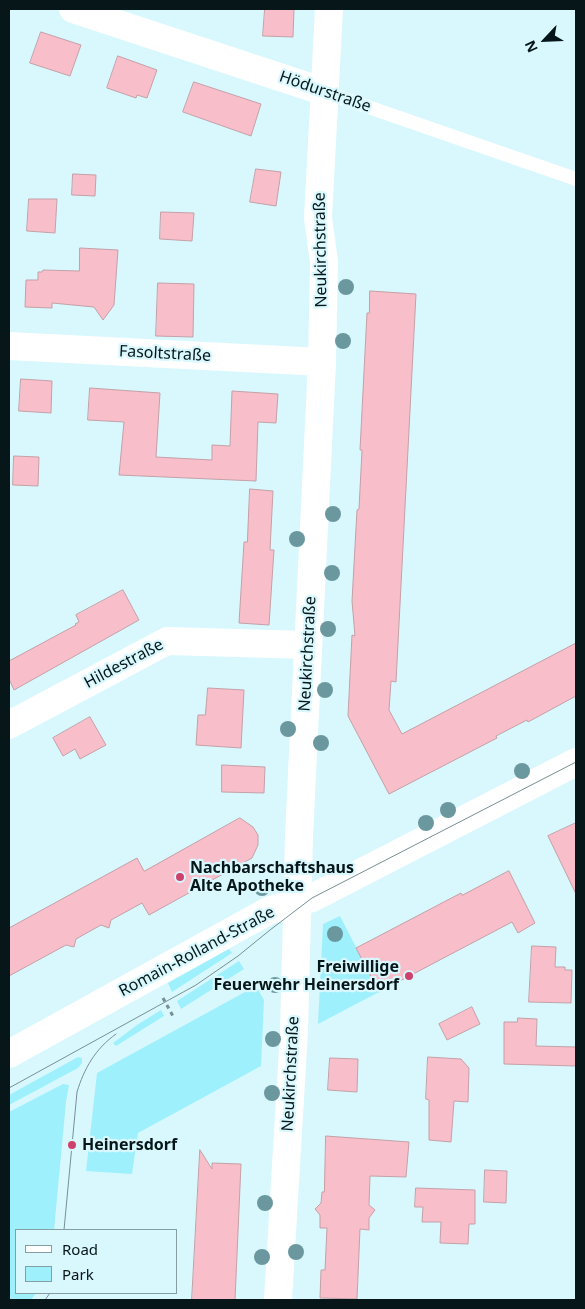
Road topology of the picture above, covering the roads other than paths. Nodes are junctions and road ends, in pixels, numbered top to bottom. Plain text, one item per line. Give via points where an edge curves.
1 (73, 9) edge
2 (329, 9) edge
3 (325, 92) junction
4 (576, 179) edge
5 (9, 346) edge
6 (322, 362) junction
7 (308, 645) junction
8 (9, 725) edge
9 (576, 762) edge
10 (297, 903) junction
11 (9, 1054) edge
12 (278, 1300) edge

1 - 3 street, Hödurstraße
2 - 3 street, Neukirchstraße
3 - 4 lane, Hödurstraße
3 - 6 street, Neukirchstraße via 318,218 324,262
5 - 6 street, Fasoltstraße
6 - 7 street, Neukirchstraße
7 - 8 street, Hildestraße via 167,640
7 - 10 street, Neukirchstraße
9 - 10 street, Romain-Rolland-Straße
10 - 11 street, Romain-Rolland-Straße via 270,910
10 - 12 street, Neukirchstraße via 294,1031

